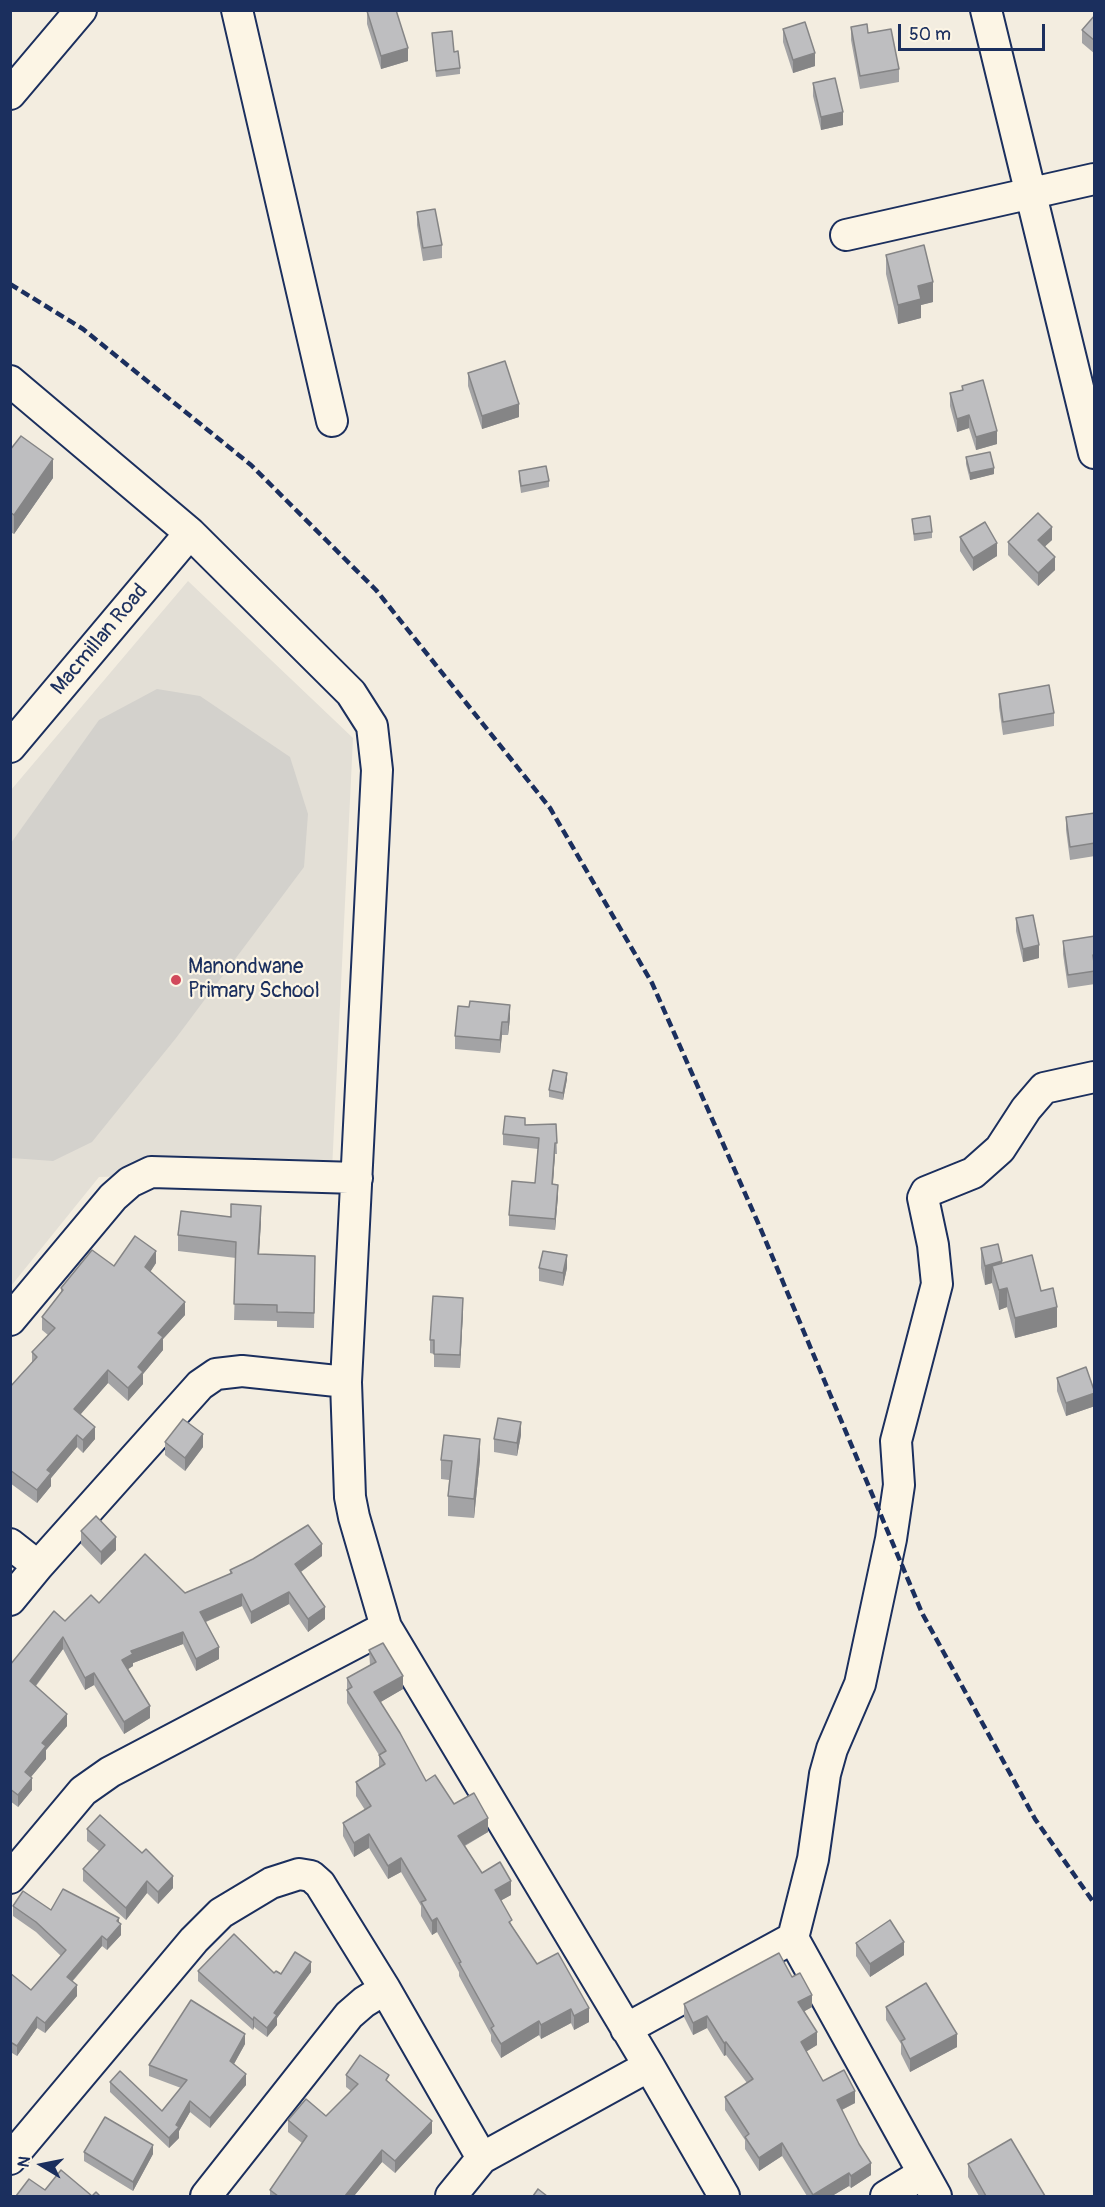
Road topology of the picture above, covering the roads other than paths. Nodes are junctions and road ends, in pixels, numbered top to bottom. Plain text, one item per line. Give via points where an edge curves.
1 (81, 10) edge
2 (237, 10) edge
3 (986, 10) edge
4 (10, 94) edge
5 (1095, 179) edge
6 (1032, 194) junction
7 (846, 235) dead end
8 (10, 381) edge
9 (332, 421) dead end
10 (1095, 453) edge
11 (190, 533) junction
12 (10, 747) edge
13 (1095, 1077) edge
14 (357, 1178) junction
15 (10, 1320) edge
16 (346, 1382) junction
17 (10, 1544) edge
18 (38, 1566) junction
19 (10, 1600) edge
20 (386, 1627) junction
21 (10, 1878) edge
22 (793, 1938) junction
23 (385, 1989) junction
24 (626, 2029) junction
25 (649, 2066) junction
26 (482, 2158) junction
27 (10, 2159) edge
28 (929, 2185) edge
29 (206, 2196) edge
30 (451, 2196) edge
31 (724, 2196) edge
32 (886, 2196) edge

1 - 4 street
2 - 9 street
3 - 6 street
5 - 6 street
6 - 7 street
6 - 10 street
8 - 11 street
11 - 12 street, Macmillan Road
11 - 14 street via 351,693 372,726 377,770
13 - 22 street via 1044,1088 1000,1149 973,1173 926,1192 923,1198 937,1284 896,1442 899,1485 891,1539 860,1684 825,1774 813,1859
14 - 15 street via 151,1172 130,1182 113,1197
14 - 16 street
16 - 18 street via 242,1371 216,1374 200,1385
16 - 20 street via 350,1497
17 - 18 street
18 - 19 street
20 - 21 street via 110,1772 83,1791
20 - 24 street
22 - 24 street
22 - 28 street
23 - 26 street
23 - 27 street via 320,1884 311,1876 299,1874 271,1883 221,1913 194,1940
23 - 29 street via 349,2015
24 - 25 street
25 - 26 street
25 - 31 street
26 - 30 street
28 - 32 street

